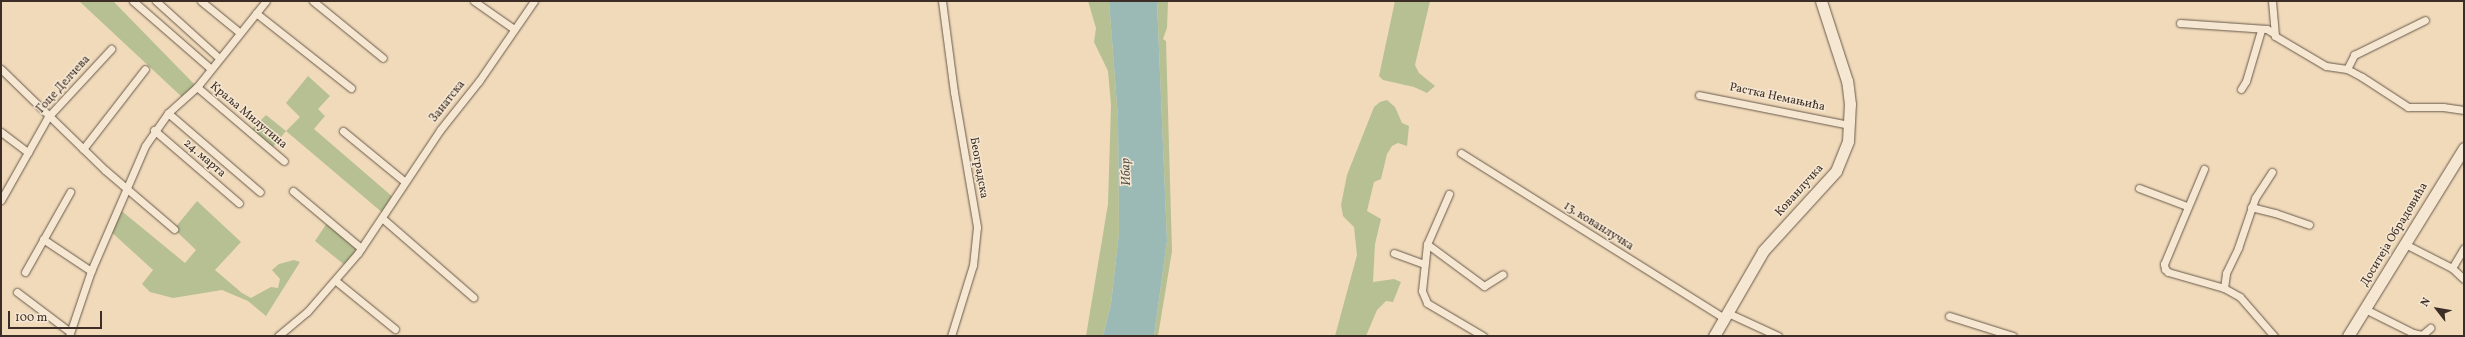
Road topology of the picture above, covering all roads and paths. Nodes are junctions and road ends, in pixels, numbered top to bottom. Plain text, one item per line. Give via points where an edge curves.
1 (134, 1) edge
2 (156, 1) edge
3 (201, 1) edge
4 (266, 1) edge
5 (313, 1) edge
6 (474, 1) edge
7 (534, 1) edge
8 (942, 1) edge
9 (1821, 1) edge
10 (2272, 1) edge
11 (256, 13) junction
12 (2424, 20) dead end
13 (2180, 23) dead end
14 (514, 29) junction
15 (2261, 30) junction
16 (239, 32) junction
17 (2273, 33) junction
18 (111, 49) dead end
19 (220, 58) junction
20 (383, 58) dead end
21 (1, 69) edge
22 (145, 69) dead end
23 (211, 69) junction
24 (2347, 69) junction
25 (197, 87) junction
26 (351, 88) dead end
27 (2241, 89) dead end
28 (1700, 95) dead end
29 (2464, 110) edge
30 (168, 113) junction
31 (48, 117) junction
32 (1849, 124) junction
33 (154, 130) junction
34 (343, 131) dead end
35 (1, 132) edge
36 (2464, 148) edge
37 (83, 149) junction
38 (28, 152) junction
39 (1460, 153) dead end
40 (284, 161) dead end
41 (2204, 169) dead end
42 (2272, 172) dead end
43 (405, 182) junction
44 (2139, 188) dead end
45 (127, 190) junction
46 (293, 191) dead end
47 (70, 192) dead end
48 (260, 192) dead end
49 (1449, 194) dead end
50 (1, 200) edge
51 (239, 203) dead end
52 (2187, 206) junction
53 (2252, 207) junction
54 (382, 218) junction
55 (2308, 225) dead end
56 (174, 229) dead end
57 (43, 239) junction
58 (1427, 244) junction
59 (2406, 244) junction
60 (361, 248) junction
61 (2464, 248) edge
62 (1394, 253) dead end
63 (1424, 264) junction
64 (2452, 268) junction
65 (91, 271) junction
66 (25, 272) dead end
67 (1503, 274) dead end
68 (2464, 279) edge
69 (336, 281) junction
70 (2224, 288) junction
71 (17, 292) dead end
72 (473, 297) dead end
73 (2365, 309) junction
74 (1726, 315) junction
75 (1949, 316) dead end
76 (2430, 328) dead end
77 (394, 329) dead end
78 (70, 334) edge
79 (282, 335) edge
80 (951, 336) edge
81 (1483, 336) edge
82 (1714, 336) edge
83 (1778, 336) edge
84 (2013, 336) edge
85 (2274, 336) edge
86 (2348, 336) edge

1 - 23 street
2 - 19 street
3 - 16 street
4 - 11 street
5 - 20 street
6 - 14 street
7 - 14 street, Занатска
8 - 80 street, Београдска via 954,92 977,227 973,265
9 - 32 street, Кованлучка via 1847,81
10 - 17 street
11 - 16 street
11 - 26 street
12 - 24 street via 2354,55
13 - 15 street
14 - 43 street, Занатска
15 - 17 street
15 - 27 street via 2246,81
16 - 19 street
17 - 24 street via 2326,66
18 - 31 street, Гоце Делчева
19 - 23 street
21 - 31 street
22 - 37 street
23 - 25 street
24 - 29 street via 2383,89 2408,107
25 - 30 street
25 - 40 street, Краља Милутина
28 - 32 street, Растка Немањића
30 - 33 street
30 - 48 street
31 - 37 street
31 - 38 street, Гоце Делчева
32 - 74 street, Кованлучка via 1848,141 1836,171 1763,251
33 - 45 street
33 - 51 street, 24. марта
34 - 43 street
35 - 38 street
36 - 59 street, Доситеја Обрадовића
37 - 45 street
38 - 50 street, Гоце Делчева
39 - 74 street, 13. кованлучка
41 - 52 street
42 - 53 street via 2260,188
43 - 54 street, Занатска
44 - 52 street
45 - 56 street
45 - 65 street
46 - 60 street
47 - 57 street
49 - 58 street
52 - 70 street via 2164,264 2165,269
53 - 55 street via 2275,212
53 - 70 street via 2238,248 2226,273
54 - 60 street, Занатска
54 - 72 street
57 - 65 street
57 - 66 street
58 - 63 street
58 - 67 street via 1484,286
59 - 64 street
59 - 73 street, Доситеја Обрадовића
60 - 69 street, Занатска
61 - 64 street
62 - 63 street
63 - 81 street via 1422,291 1427,303
64 - 68 street
65 - 78 street
69 - 77 street
69 - 79 street, Занатска
70 - 85 street via 2247,303
71 - 78 street
73 - 76 street via 2413,333 2422,335
73 - 86 street, Доситеја Обрадовића
74 - 82 street, Кованлучка
74 - 83 street, 13. кованлучка
75 - 84 street

